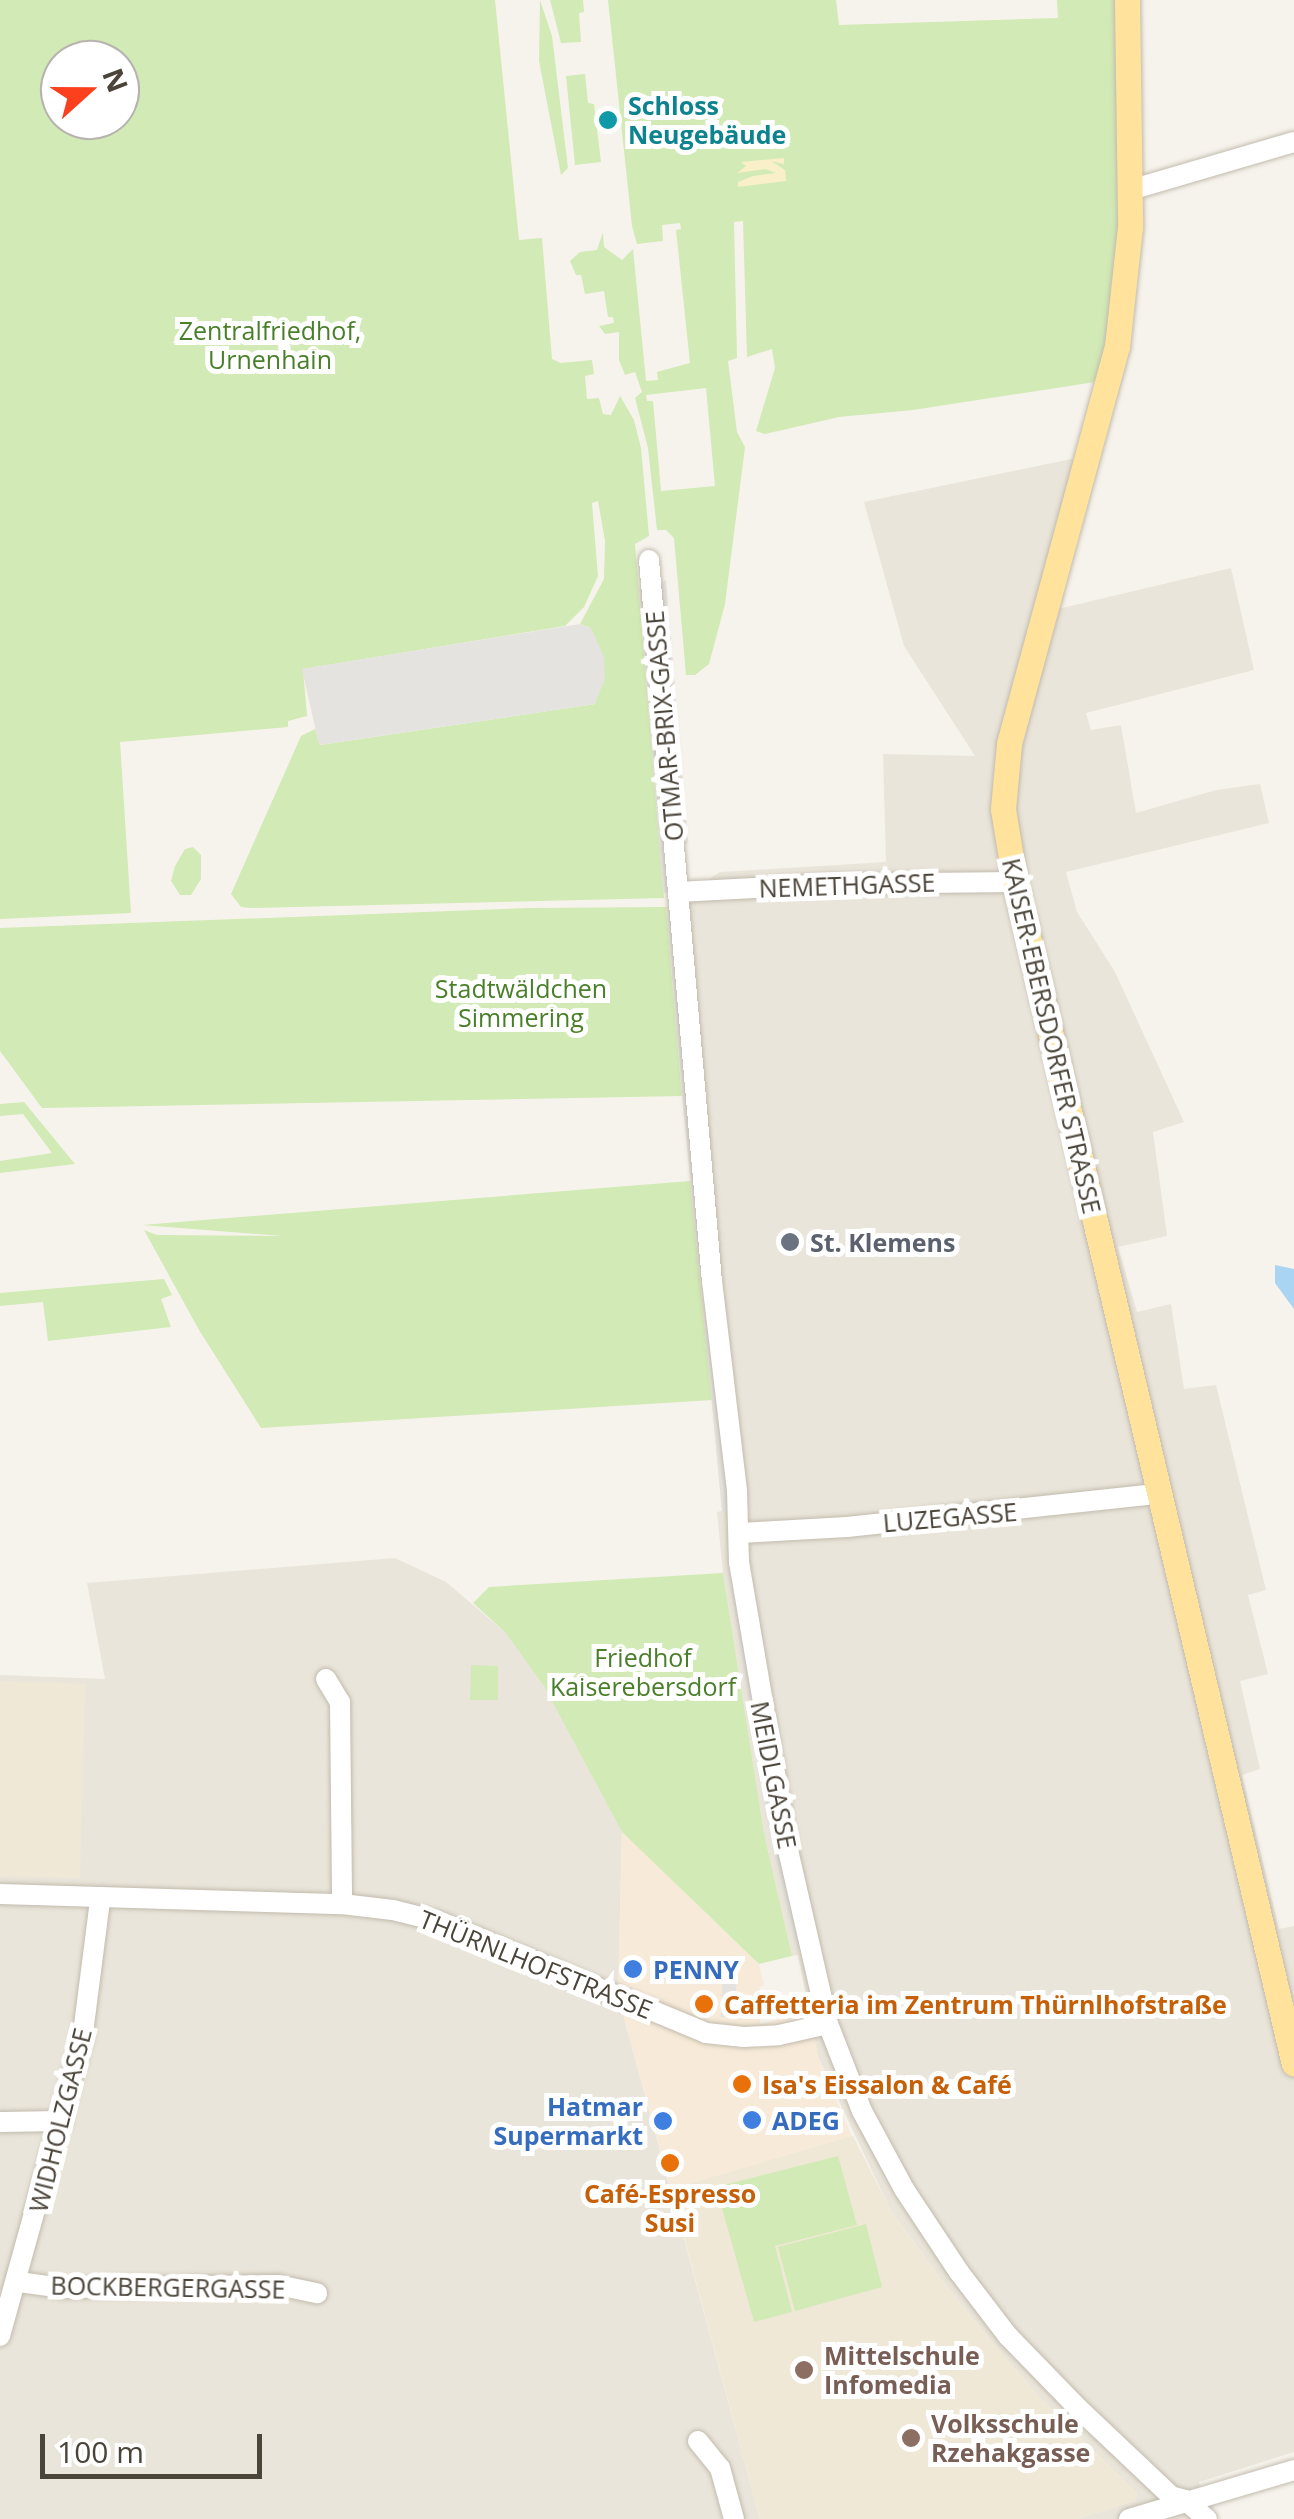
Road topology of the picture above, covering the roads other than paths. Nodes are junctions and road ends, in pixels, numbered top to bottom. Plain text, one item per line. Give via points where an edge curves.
1 (1127, 0) edge
2 (1294, 142) edge
3 (1130, 190) junction
4 (649, 560) dead end
5 (1015, 882) junction
6 (678, 892) junction
7 (1158, 1494) junction
8 (740, 1533) junction
9 (326, 1679) dead end
10 (0, 1894) edge
11 (100, 1900) junction
12 (342, 1904) junction
13 (828, 2024) junction
14 (1294, 2064) edge
15 (62, 2121) junction
16 (0, 2122) edge
17 (19, 2282) junction
18 (317, 2293) dead end
19 (0, 2336) edge
20 (698, 2441) dead end
21 (1294, 2470) edge
22 (1185, 2500) junction
23 (734, 2519) edge
24 (1129, 2519) edge
25 (1206, 2519) edge

1 - 3 main road, KAISER-EBERSDORFER STRASSE
2 - 3 street
3 - 5 main road, KAISER-EBERSDORFER STRASSE via 1118,346 1009,744 1003,809
4 - 6 street, OTMAR-BRIX-GASSE
5 - 6 street, NEMETHGASSE
5 - 7 main road, KAISER-EBERSDORFER STRASSE
6 - 8 street, MEIDLGASSE
7 - 8 street, LUZEGASSE
7 - 14 main road, KAISER-EBERSDORFER STRASSE
8 - 13 street, MEIDLGASSE via 764,1724
9 - 12 street via 340,1702
10 - 11 street, THÜRNLHOFSTRASSE
11 - 12 street, THÜRNLHOFSTRASSE
11 - 15 street, WIDHOLZGASSE via 82,2041
12 - 13 street, THÜRNLHOFSTRASSE via 437,1921 706,2033 744,2038
13 - 22 street, MEIDLGASSE via 862,2111 959,2272 1008,2336 1078,2408 1171,2496
15 - 16 street
15 - 17 street, WIDHOLZGASSE
17 - 18 street, BOCKBERGERGASSE via 62,2288 278,2285
17 - 19 street, WIDHOLZGASSE
20 - 23 street via 720,2468
21 - 22 street
22 - 24 street
22 - 25 street, MEIDLGASSE

